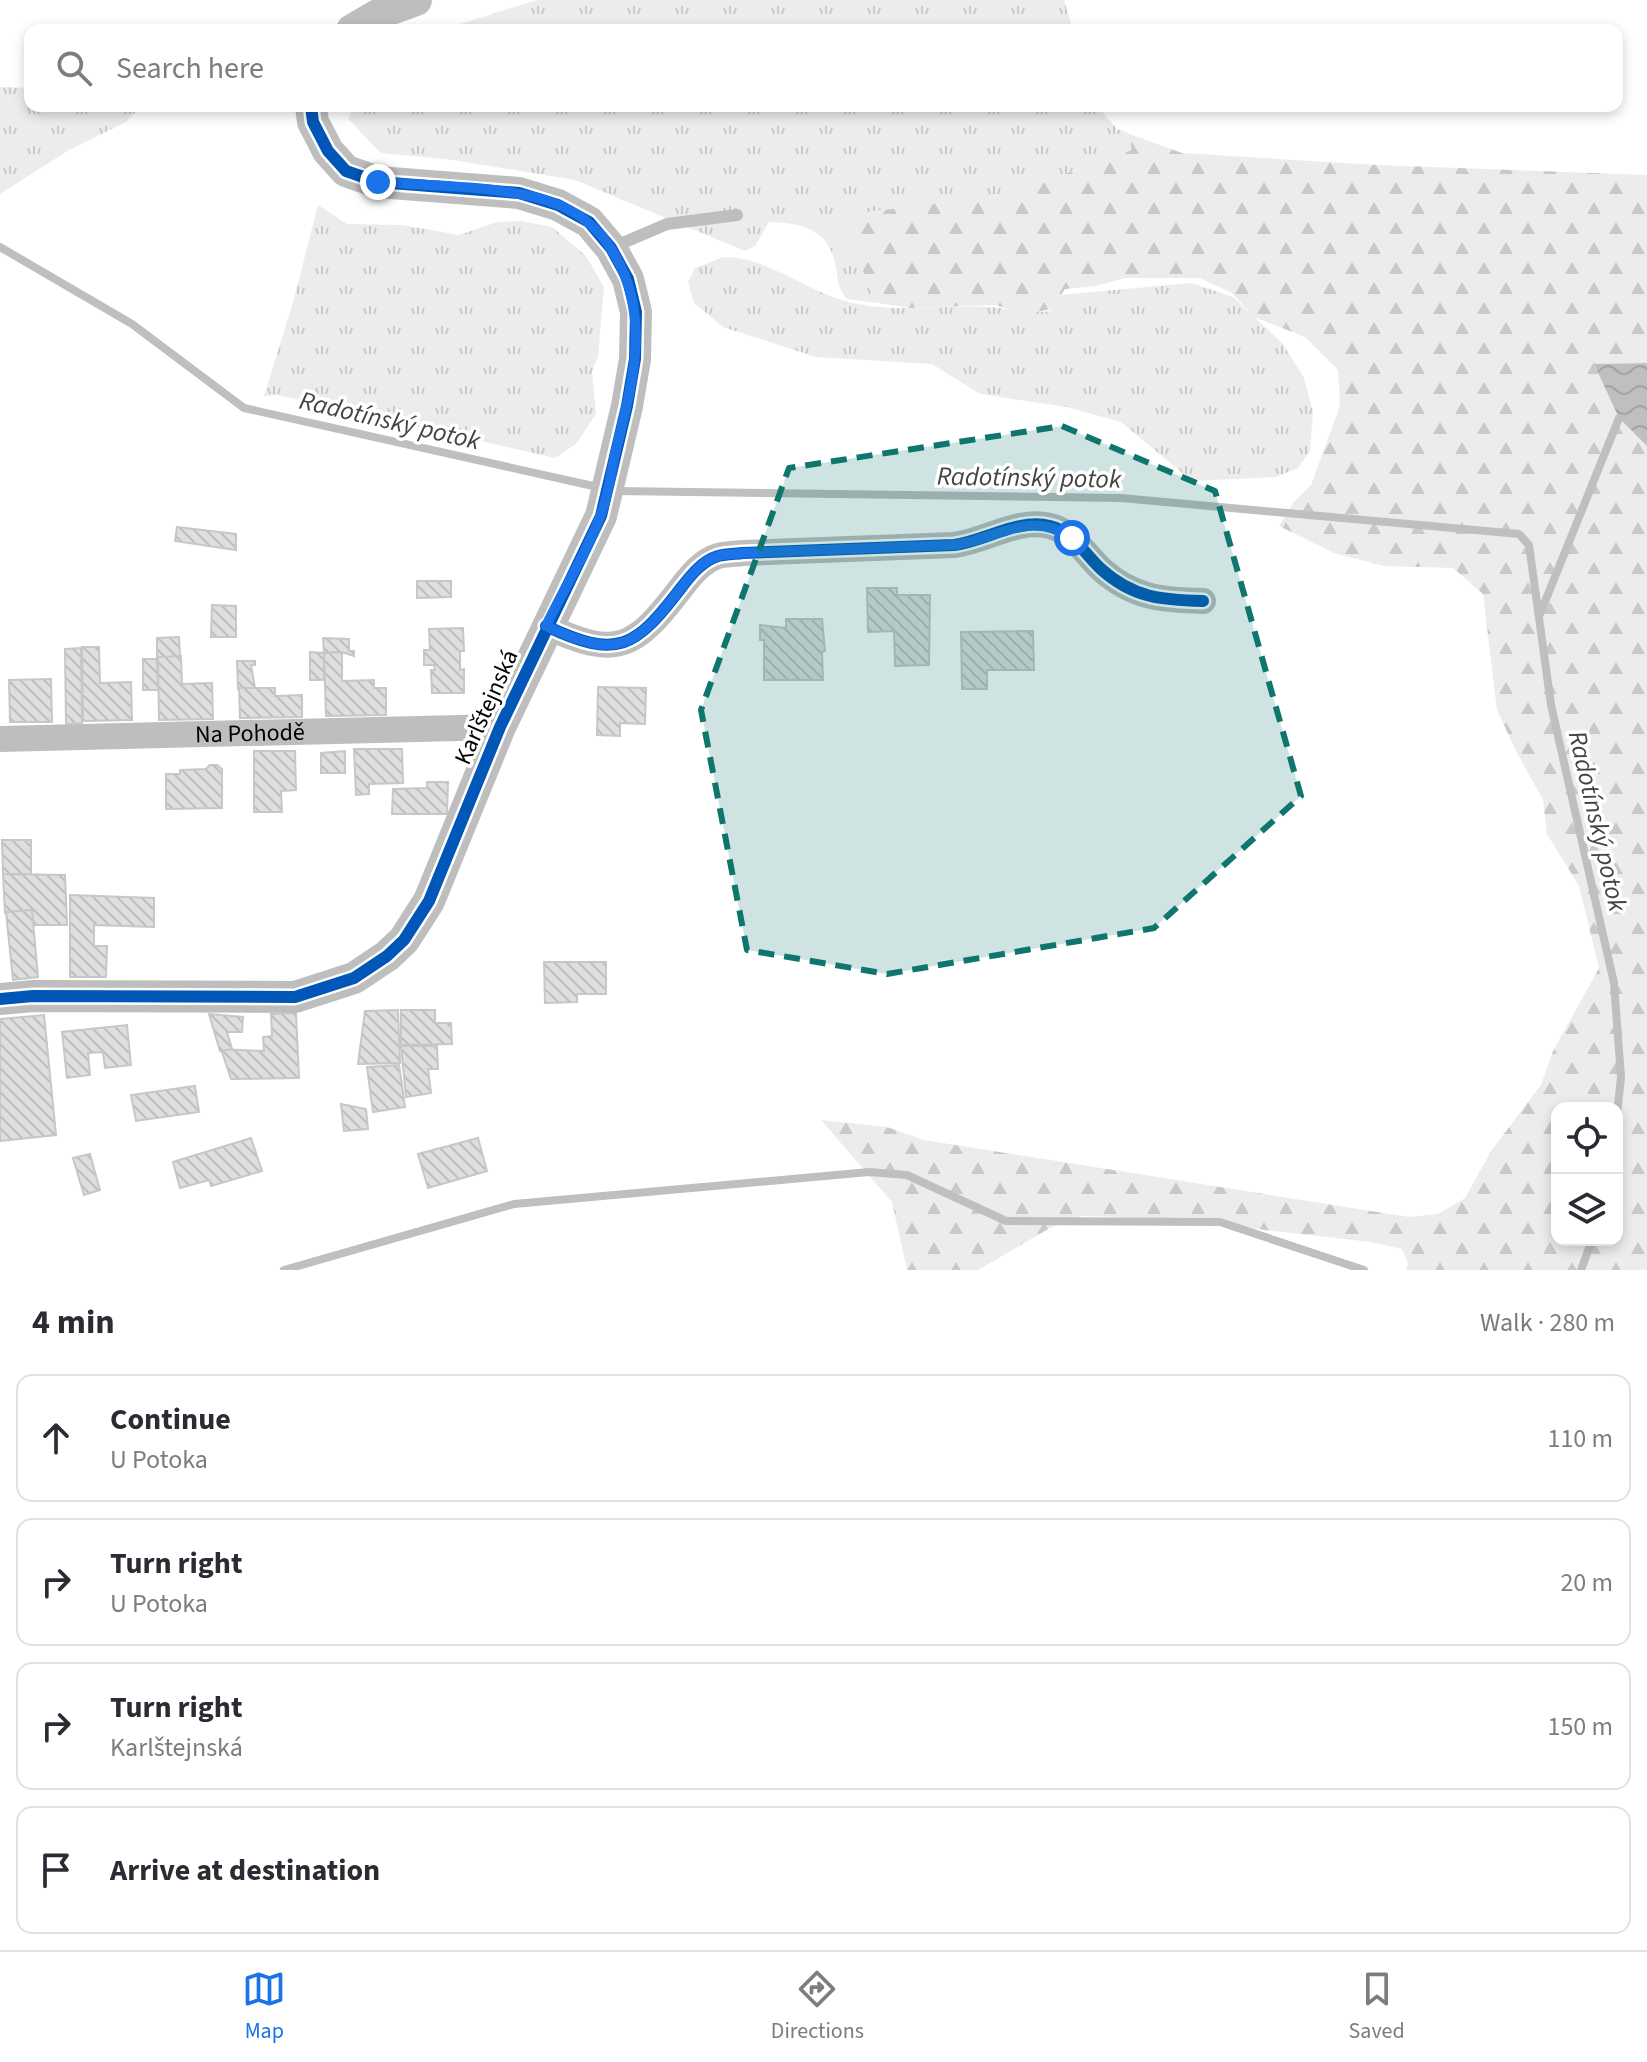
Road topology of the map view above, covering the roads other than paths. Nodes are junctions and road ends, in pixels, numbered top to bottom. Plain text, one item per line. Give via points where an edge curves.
1 (416, 0) edge
2 (362, 24) edge
3 (312, 112) edge
4 (737, 215) dead end
5 (611, 248) junction
6 (1203, 601) dead end
7 (546, 626) junction
8 (500, 727) junction
9 (0, 739) edge
10 (0, 999) edge

1 - 2 street
3 - 5 street, Karlštejnská via 328,151 346,171 378,182 519,193 589,222
4 - 5 lane via 667,224
5 - 7 street, Karlštejnská via 628,279 636,312 627,406 601,516
6 - 7 street via 1153,598 1116,580 1061,531 1026,525 954,545 718,556 693,572 651,626 632,640 597,646
7 - 8 street, Karlštejnská
8 - 9 street, Na Pohodě
8 - 10 street, Karlštejnská via 418,921 387,956 354,978 274,999

